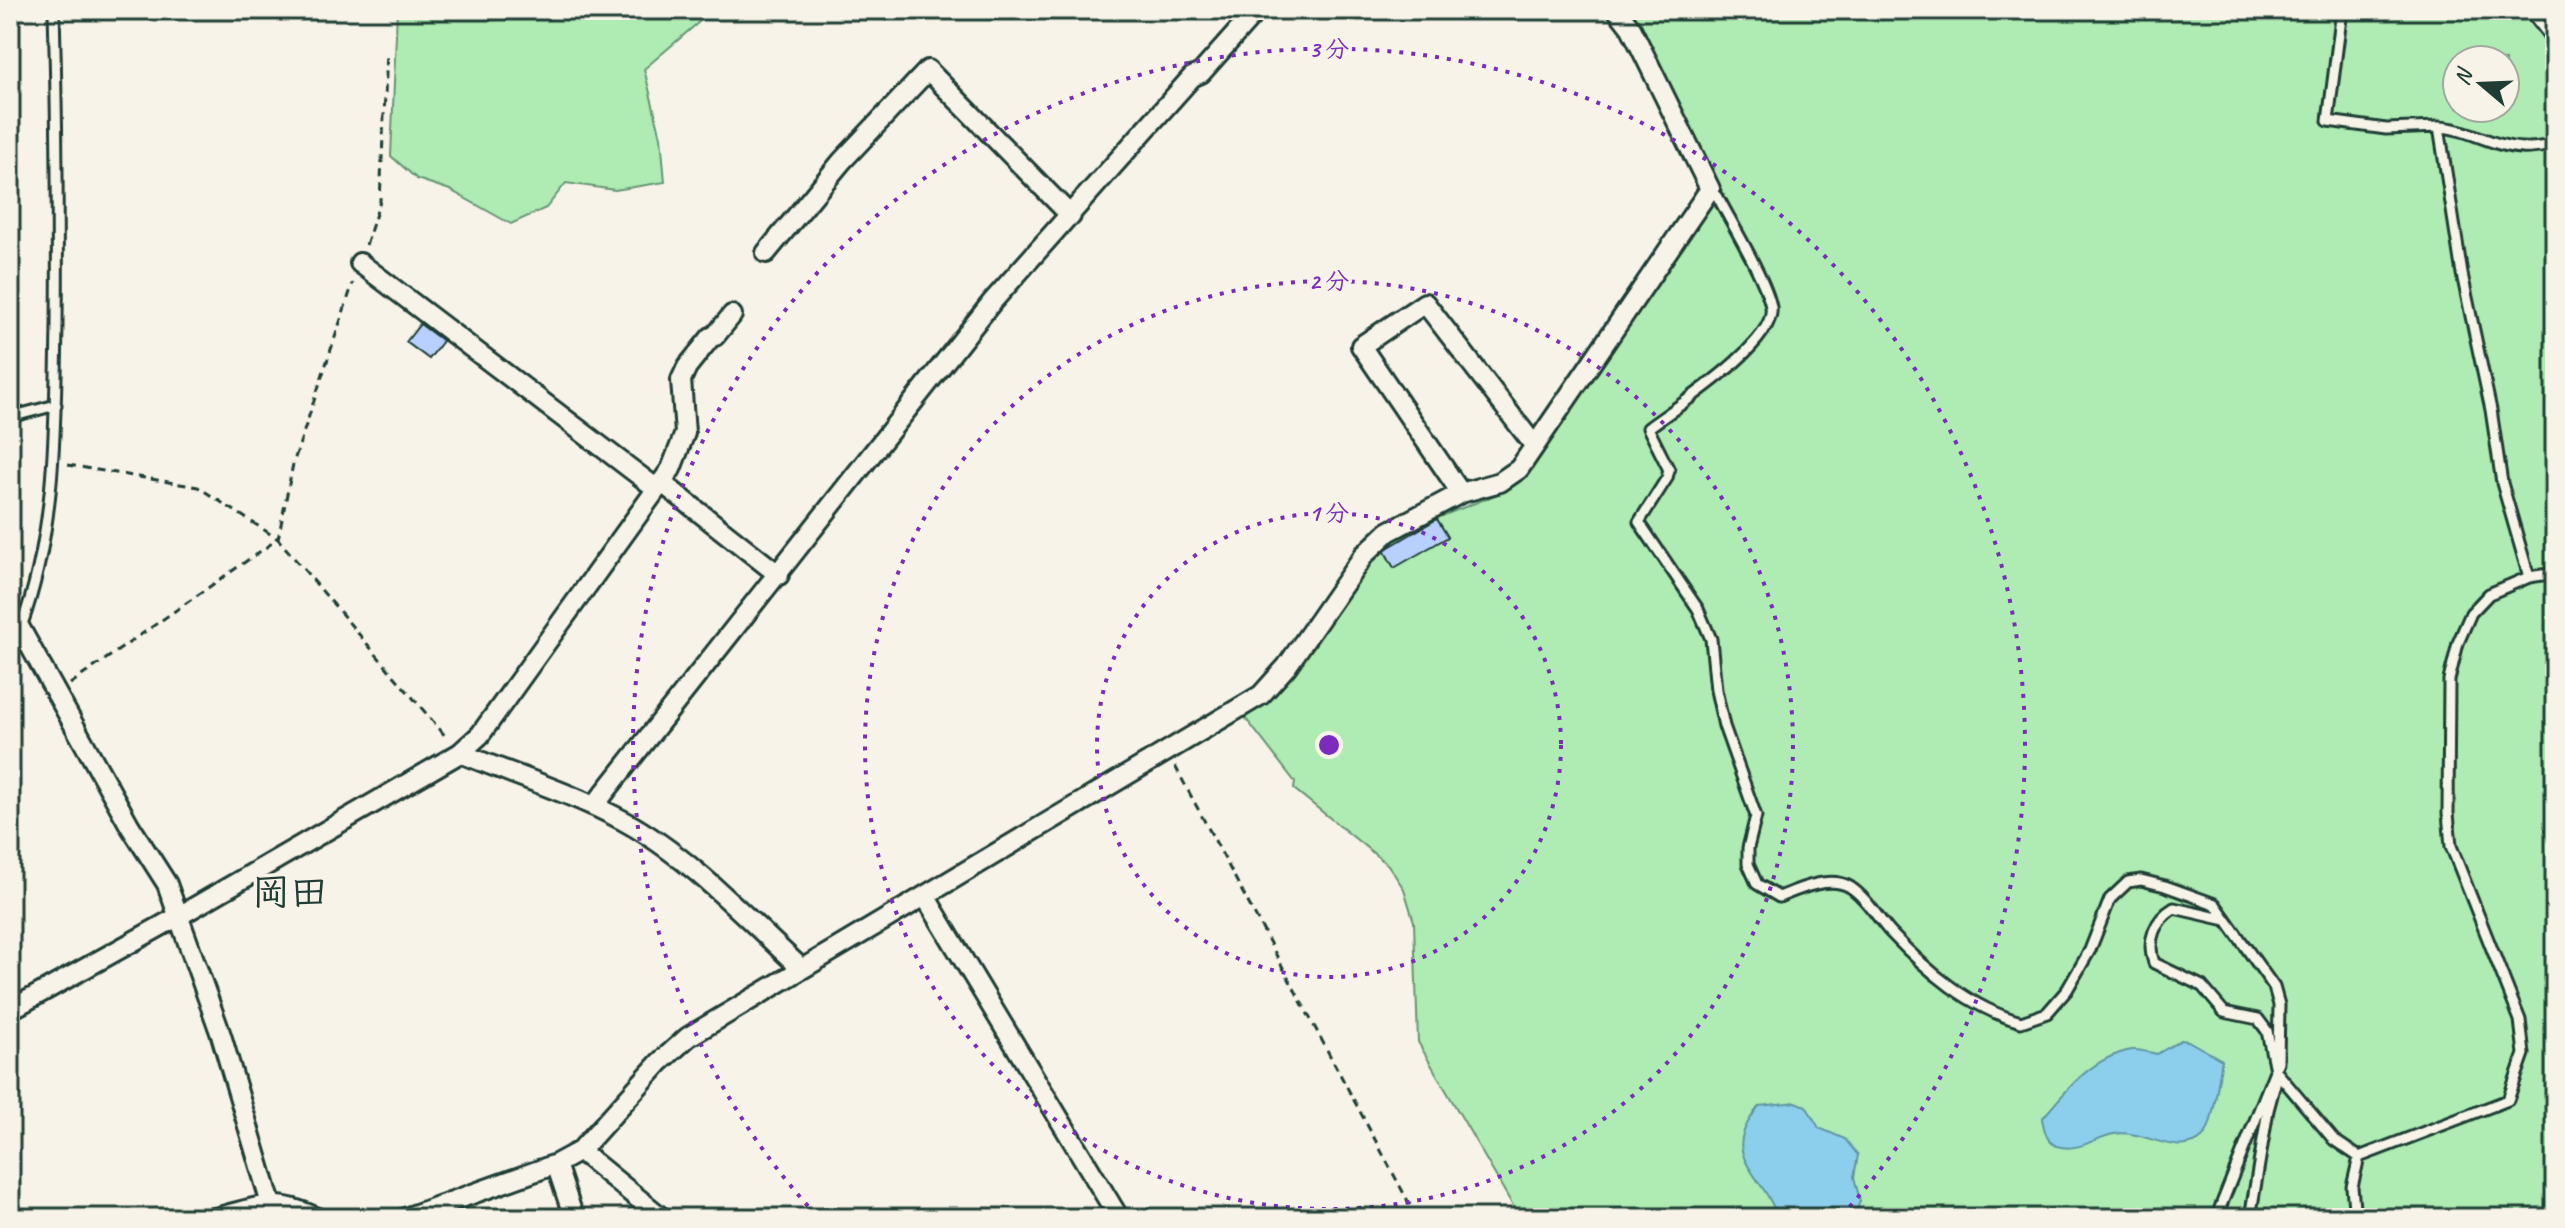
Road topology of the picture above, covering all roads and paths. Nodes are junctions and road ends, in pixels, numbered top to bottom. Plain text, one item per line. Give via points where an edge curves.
1 (54, 10) edge
2 (1257, 10) edge
3 (1617, 10) edge
4 (2342, 10) edge
5 (2529, 10) edge
6 (2555, 43) edge
7 (387, 52) dead end
8 (2439, 127) junction
9 (2555, 145) edge
10 (1710, 189) junction
11 (1071, 216) junction
12 (766, 253) dead end
13 (360, 263) junction
14 (732, 315) dead end
15 (56, 405) junction
16 (10, 417) edge
17 (1534, 445) junction
18 (52, 462) junction
19 (659, 485) junction
20 (1461, 493) junction
21 (278, 539) junction
22 (2555, 573) edge
23 (779, 575) junction
24 (2529, 577) junction
25 (10, 610) edge
26 (21, 627) junction
27 (58, 693) junction
28 (460, 753) junction
29 (1168, 753) junction
30 (594, 806) junction
31 (925, 896) junction
32 (179, 916) junction
33 (2227, 920) junction
34 (802, 969) junction
35 (10, 1010) edge
36 (2277, 1072) junction
37 (580, 1151) junction
38 (2359, 1157) junction
39 (556, 1164) junction
40 (271, 1204) junction
41 (215, 1218) edge
42 (317, 1218) edge
43 (405, 1218) edge
44 (574, 1218) edge
45 (662, 1218) edge
46 (1119, 1218) edge
47 (1417, 1218) edge
48 (2216, 1218) edge
49 (2250, 1218) edge
50 (2355, 1218) edge

1 - 15 lane
2 - 11 street
3 - 10 street via 1631,28
4 - 8 lane via 2328,121 2386,129
5 - 6 lane
7 - 13 path via 380,201
8 - 9 lane via 2522,148
8 - 24 lane via 2502,483
10 - 17 street
10 - 33 lane via 1772,310 1766,330 1748,352 1648,428 1669,470 1639,522 1698,609 1711,639 1724,726 1756,816 1748,864 1757,884 1779,897 1832,882 1850,886 1890,932 1961,996 2021,1022 2047,1013 2067,990 2110,899 2128,882 2141,880 2202,897
11 - 12 street via 928,70 842,161
11 - 23 street via 992,302
13 - 19 street
13 - 21 path via 293,464
14 - 19 street via 681,380 685,433
15 - 16 lane
15 - 18 lane
17 - 20 street via 1519,469 1500,482
17 - 20 street via 1425,303 1361,346
18 - 21 path via 198,487
18 - 26 lane via 35,590
19 - 23 street
19 - 28 street via 480,735
20 - 29 street via 1388,532 1364,555 1261,695
21 - 27 path
21 - 28 path
22 - 24 lane
23 - 30 street
24 - 38 lane via 2489,594 2471,613 2449,680 2451,846 2520,1020 2524,1054 2508,1100
25 - 26 street
26 - 27 street
27 - 32 street via 167,884
28 - 30 street
28 - 32 street
29 - 31 street
29 - 47 path
30 - 34 street via 671,852
31 - 34 street
31 - 46 street
32 - 35 street
32 - 40 street
33 - 36 lane via 2274,987 2279,1005
33 - 36 lane via 2174,908 2163,914 2150,952 2154,963 2202,986 2224,1012 2258,1019 2267,1031
34 - 37 street via 688,1037
36 - 38 lane via 2334,1140
36 - 48 lane
36 - 49 lane
37 - 39 street
37 - 45 street
38 - 50 lane via 2352,1187
39 - 43 street
39 - 44 street
40 - 41 street
40 - 42 street

